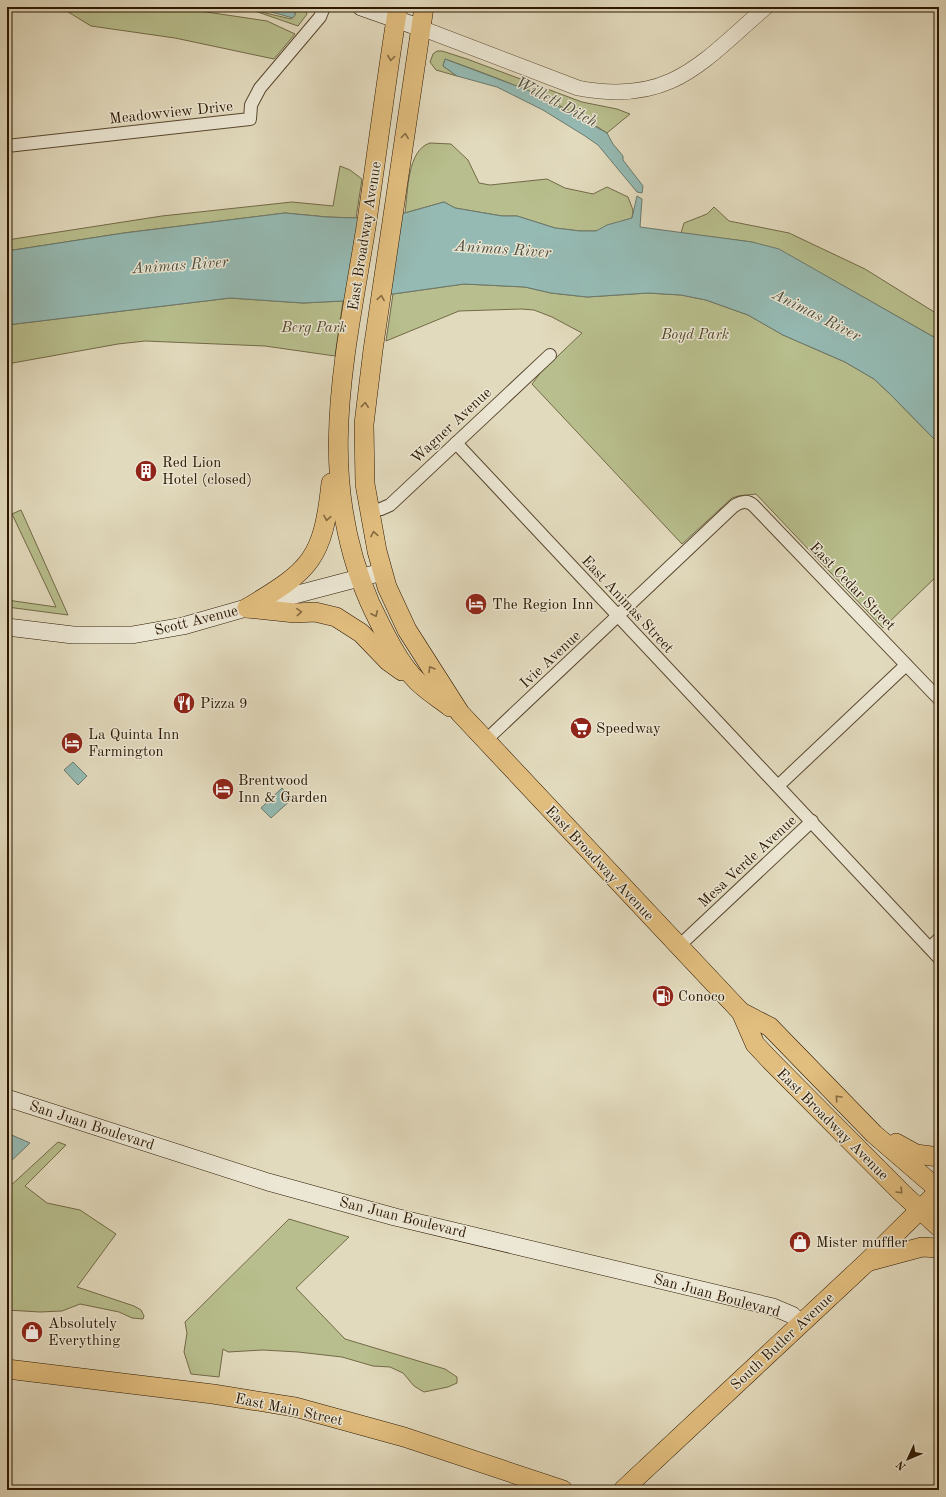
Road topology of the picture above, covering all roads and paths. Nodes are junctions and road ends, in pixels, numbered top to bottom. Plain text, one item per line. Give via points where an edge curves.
1 (324, 7) edge
2 (361, 7) edge
3 (424, 7) edge
4 (766, 7) edge
5 (397, 13) edge
6 (421, 28) junction
7 (7, 146) edge
8 (550, 355) dead end
9 (337, 424) junction
10 (456, 443) junction
11 (741, 502) joint
12 (370, 510) junction
13 (382, 572) junction
14 (360, 578) junction
15 (247, 608) junction
16 (619, 616) junction
17 (7, 627) edge
18 (906, 665) junction
19 (417, 682) junction
20 (939, 699) edge
21 (460, 713) junction
22 (485, 741) junction
23 (778, 786) junction
24 (812, 821) junction
25 (939, 939) edge
26 (679, 946) junction
27 (930, 948) junction
28 (939, 958) edge
29 (741, 1012) junction
30 (7, 1098) edge
31 (859, 1120) junction
32 (939, 1157) edge
33 (939, 1191) edge
34 (920, 1210) junction
35 (939, 1227) edge
36 (939, 1248) edge
37 (867, 1262) junction
38 (801, 1324) junction
39 (7, 1369) edge
40 (503, 1470) junction
41 (531, 1490) edge
42 (563, 1490) edge
43 (623, 1490) edge

1 - 7 street, Meadowview Drive via 320,17 260,88 251,105 250,119
2 - 5 main road
3 - 6 main road, East Broadway Avenue
4 - 6 street via 709,58 688,73 660,85 610,93 578,88
5 - 6 main road
5 -> 9 main road, East Broadway Avenue
12 -> 6 main road, East Broadway Avenue via 365,478 364,424
8 - 10 street, Wagner Avenue
9 - 14 main road, East Broadway Avenue via 342,510 350,549
9 -> 15 main road via 327,521 315,552 300,573
10 - 12 street, Wagner Avenue via 390,504 381,509
10 - 16 street, East Animas Street
11 - 16 street, Ivie Avenue
11 - 18 street, East Cedar Street via 748,502 754,506
13 -> 12 main road, East Broadway Avenue
13 - 14 main road, Scott Avenue
21 -> 13 main road, East Broadway Avenue via 406,630 388,592
14 - 15 main road, Scott Avenue
14 -> 19 main road, East Broadway Avenue via 389,640
15 - 17 main road, Scott Avenue via 184,626 132,635 74,635
15 -> 19 main road via 295,613 315,612 336,617 356,629 388,661
16 - 22 street, Ivie Avenue
16 - 23 street, East Animas Street
18 - 20 street, East Cedar Street
18 - 23 street
19 - 21 main road, East Broadway Avenue
21 - 22 main road, East Broadway Avenue
22 - 26 main road, East Broadway Avenue
23 - 24 street, Mesa Verde Avenue
24 - 26 street, Mesa Verde Avenue
24 - 27 street
25 - 27 street
26 - 29 main road, East Broadway Avenue
27 - 28 street
31 -> 29 main road, East Broadway Avenue via 770,1027
29 -> 34 main road, East Broadway Avenue via 755,1044
30 - 38 main road, San Juan Boulevard via 268,1182 395,1217 773,1307 792,1315
31 - 32 main road via 916,1154
31 - 33 main road, East Broadway Avenue
33 - 34 main road, South Butler Avenue
34 - 35 main road, East Broadway Avenue
34 - 37 main road, South Butler Avenue
36 - 37 main road via 922,1247
37 - 38 main road, South Butler Avenue
38 - 43 main road, South Butler Avenue
39 - 40 main road, East Main Street via 213,1394 295,1407 404,1437
40 - 41 main road
40 - 42 main road, East Main Street

